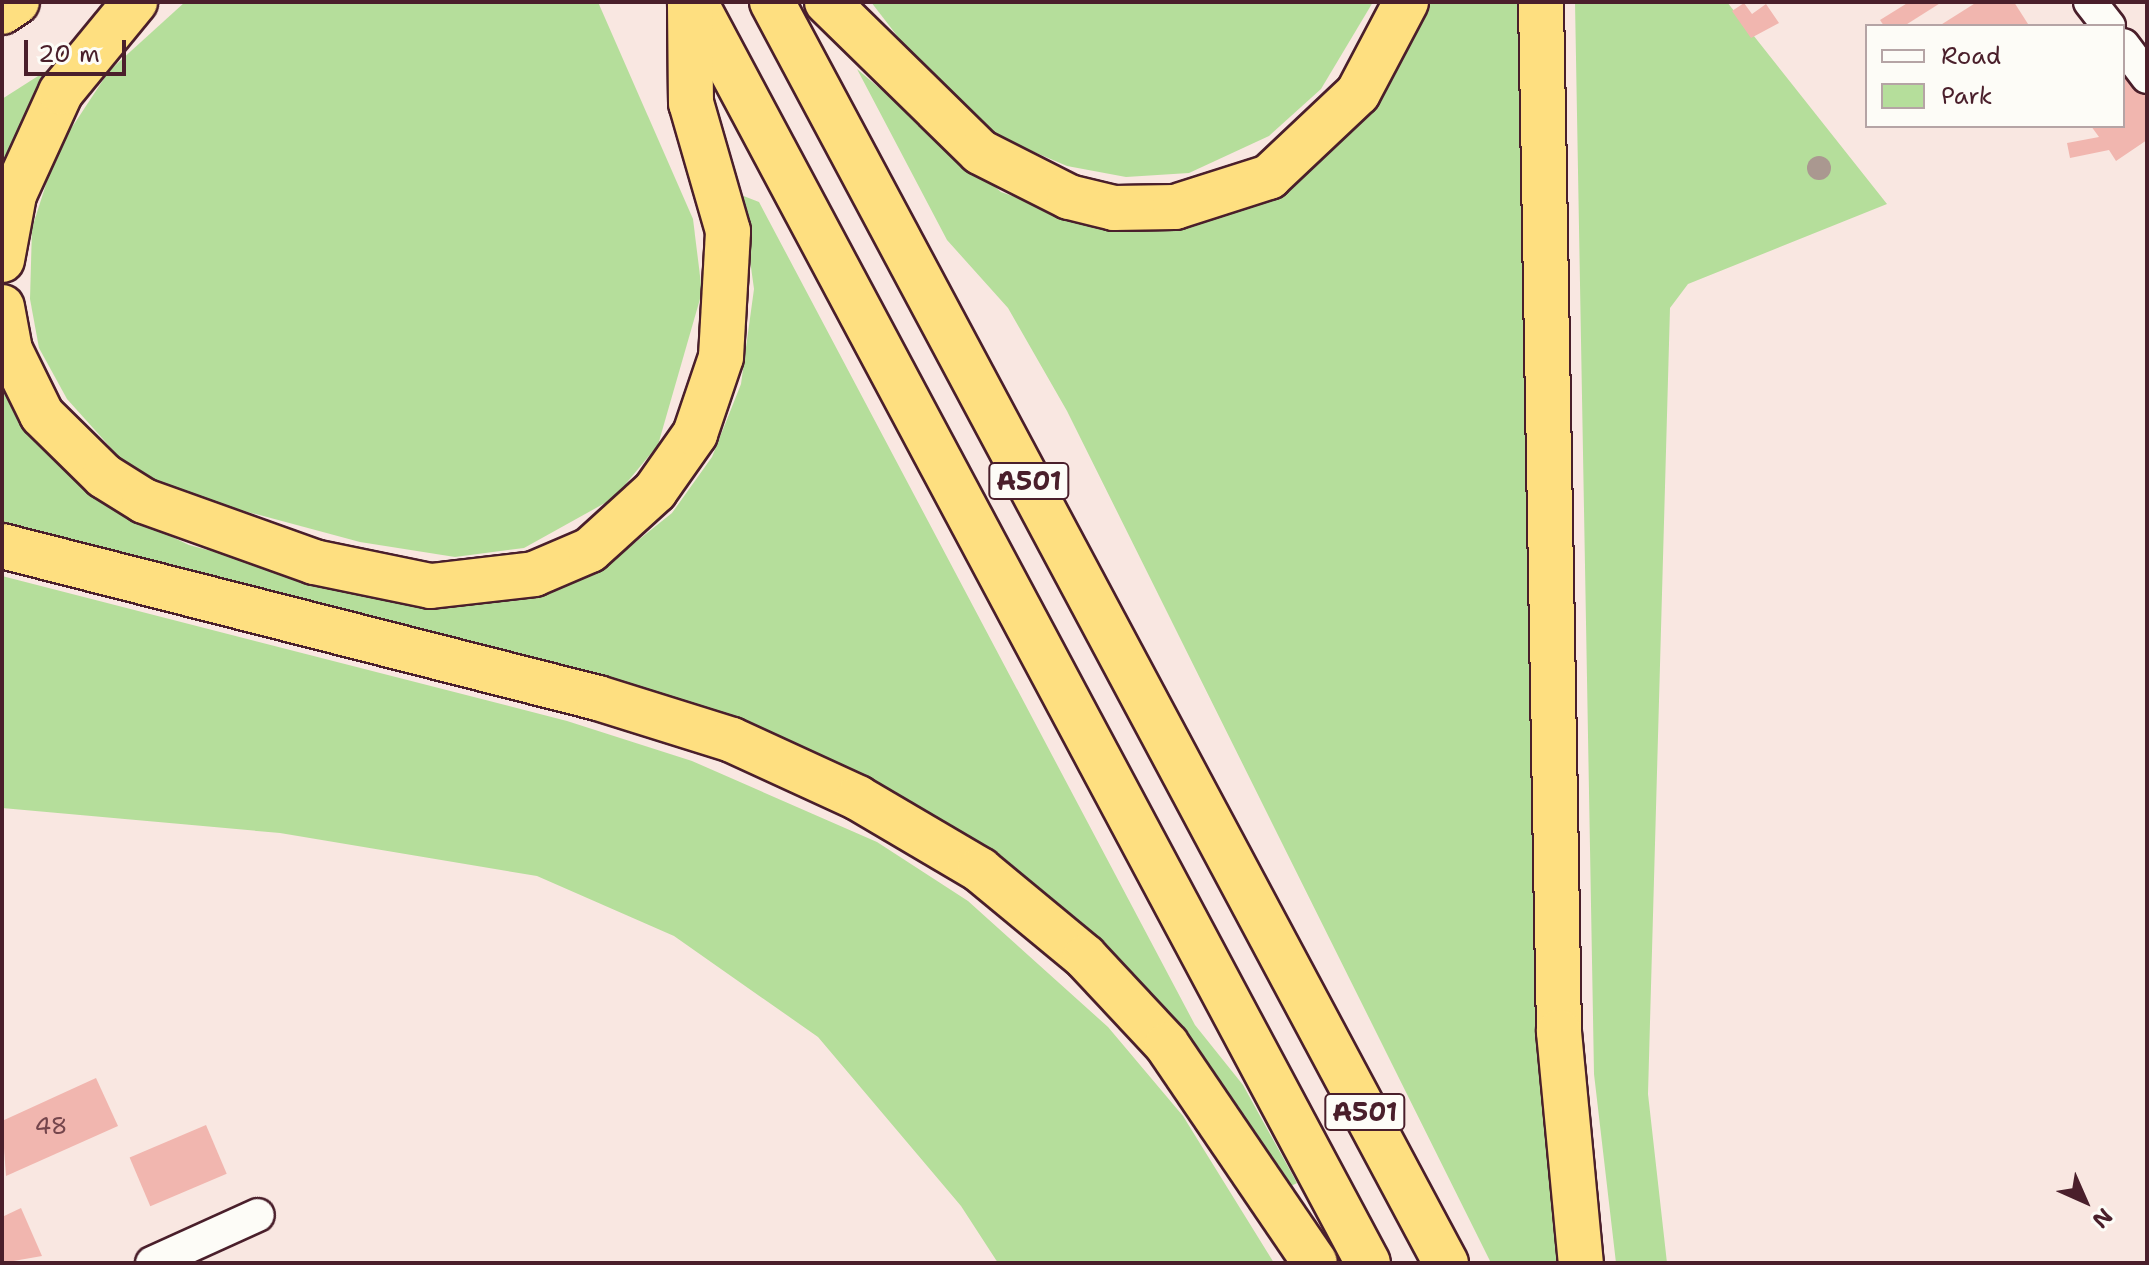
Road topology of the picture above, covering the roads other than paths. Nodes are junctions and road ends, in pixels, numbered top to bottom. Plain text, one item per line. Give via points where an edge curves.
1 (17, 2) edge
2 (135, 2) edge
3 (692, 2) edge
4 (772, 2) edge
5 (827, 2) edge
6 (1406, 2) edge
7 (1541, 2) edge
8 (2090, 2) edge
9 (2, 12) edge
10 (2107, 24) edge
11 (2125, 48) edge
12 (2147, 77) edge
13 (2, 260) edge
14 (2, 307) edge
15 (2, 546) edge
16 (258, 1215) dead end
17 (181, 1255) edge
18 (152, 1263) edge
19 (1315, 1263) edge
20 (1368, 1263) edge
21 (1446, 1263) edge
22 (1581, 1263) edge

1 - 9 highway
2 - 13 highway via 54,105 14,195
3 - 14 highway via 691,103 728,231 721,357 695,434 655,491 590,550 534,574 431,586 314,562 144,501 104,476 42,415 10,350
3 - 20 highway, A501
4 - 21 highway, A501
5 - 6 highway via 980,152 1069,197 1114,208 1175,207 1269,177 1358,93
7 - 22 highway via 1559,1032
8 - 10 street
11 - 12 street
15 - 19 highway via 598,698 732,740 858,798 980,870 1085,957 1167,1045
16 - 17 street
17 - 18 street

